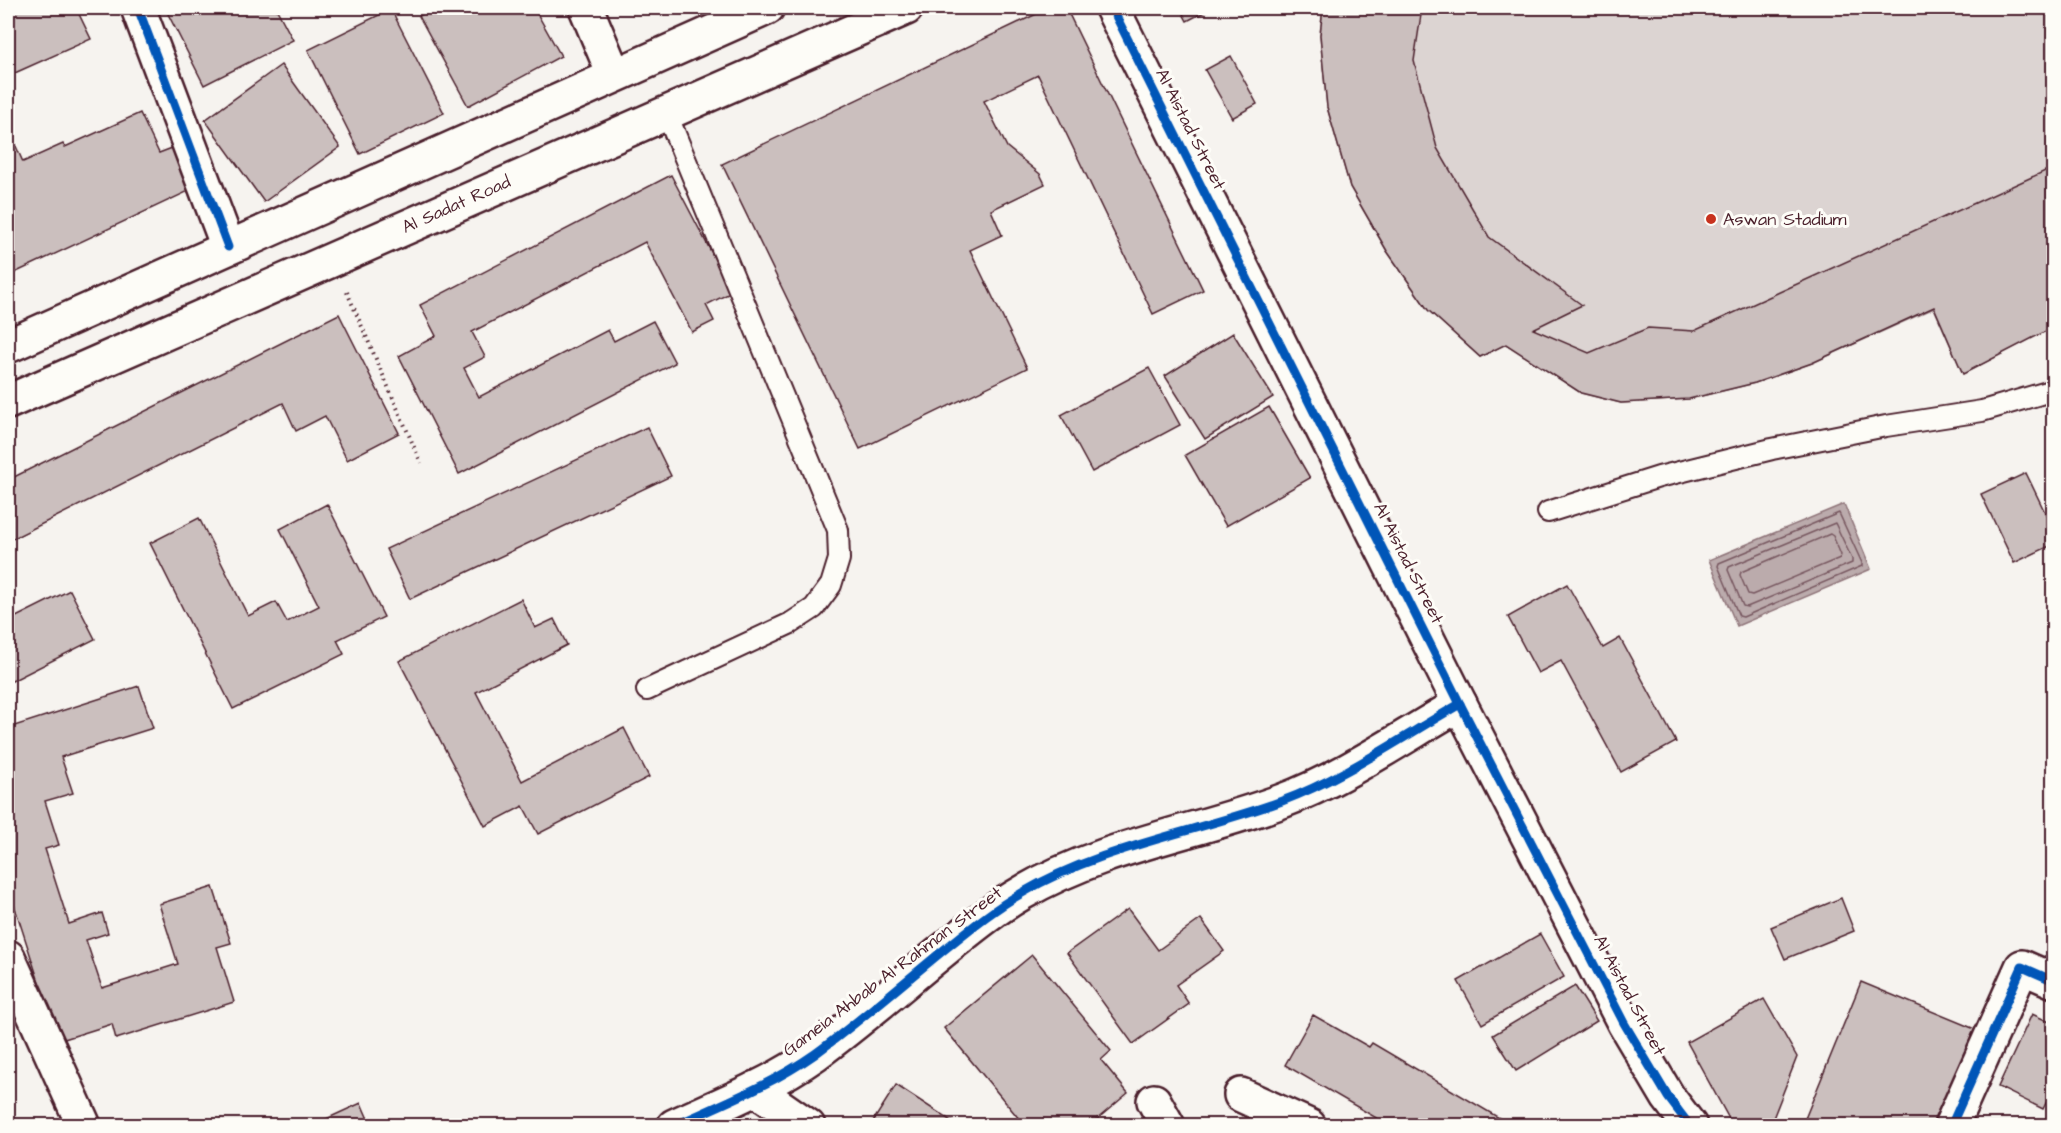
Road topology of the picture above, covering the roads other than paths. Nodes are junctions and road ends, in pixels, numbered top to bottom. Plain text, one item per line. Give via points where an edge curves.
1 (138, 8) edge
2 (586, 8) edge
3 (767, 8) edge
4 (906, 8) edge
5 (1112, 8) edge
6 (614, 75) junction
7 (666, 112) junction
8 (228, 247) junction
9 (8, 346) edge
10 (2054, 390) edge
11 (8, 402) edge
12 (1548, 512) dead end
13 (647, 690) dead end
14 (1460, 704) junction
15 (8, 957) edge
16 (2054, 981) edge
17 (755, 1089) junction
18 (1241, 1095) dead end
19 (84, 1125) edge
20 (674, 1125) edge
21 (808, 1125) edge
22 (1309, 1125) edge
23 (1690, 1125) edge
24 (1951, 1125) edge

1 - 8 street
2 - 6 street
3 - 6 street
4 - 7 street, Al Sadat Road
5 - 14 street, Al Aistad Street
6 - 8 street
7 - 11 street, Al Sadat Road
7 - 13 lane via 838,530 839,559 831,585 814,608
8 - 9 street
10 - 12 lane via 1982,411 1772,448 1659,477
14 - 17 street, Gameia Ahbab Al Rahman Street via 1306,791 1097,857 1021,893 986,916 814,1055
14 - 23 street, Al Aistad Street via 1624,1023 1668,1097
15 - 19 street
16 - 24 street via 2022,967
17 - 20 street, Gameia Ahbab Al Rahman Street
17 - 21 street
18 - 22 street

